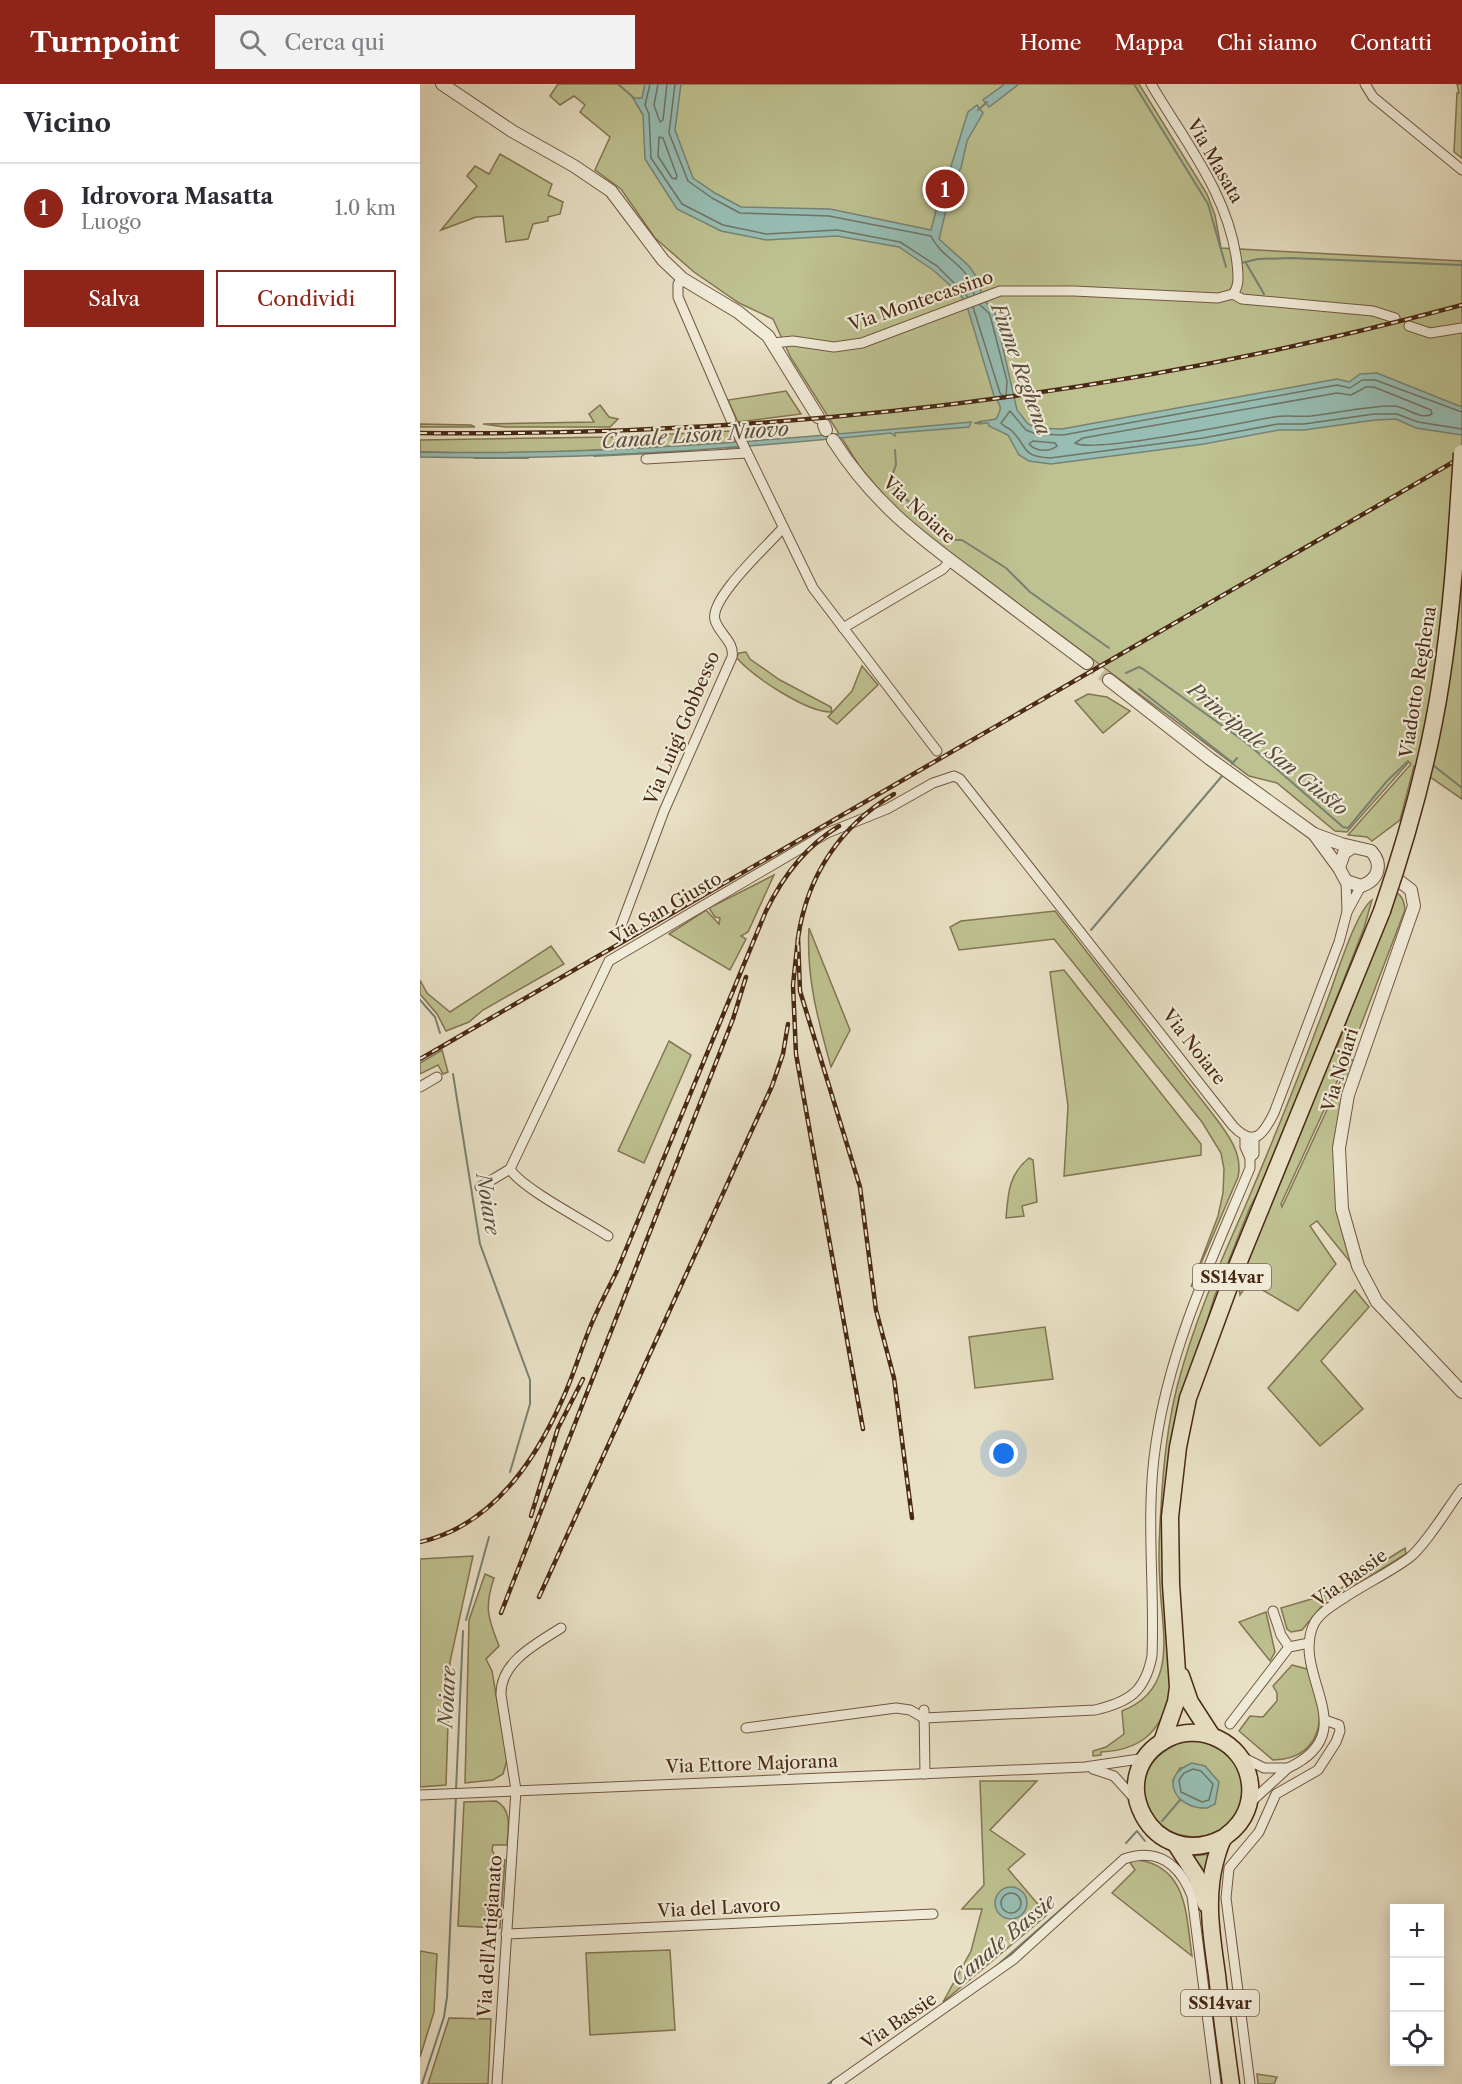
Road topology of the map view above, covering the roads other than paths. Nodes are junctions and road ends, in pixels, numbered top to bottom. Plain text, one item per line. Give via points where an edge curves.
1 (442, 84) edge
2 (1150, 84) edge
3 (1365, 84) edge
4 (1462, 170) edge
5 (683, 279) junction
6 (1233, 294) junction
7 (1395, 318) dead end
8 (1409, 326) dead end
9 (1462, 328) edge
10 (773, 343) junction
11 (731, 420) dead end
12 (738, 434) dead end
13 (747, 452) junction
14 (1462, 453) edge
15 (646, 459) dead end
16 (782, 529) junction
17 (950, 561) junction
18 (843, 628) junction
19 (1087, 663) tunnel mouth
20 (1109, 680) tunnel mouth
21 (938, 751) dead end
22 (957, 777) joint
23 (1314, 834) junction
24 (1353, 847) junction
25 (1378, 864) junction
26 (1339, 868) junction
27 (1394, 877) junction
28 (1373, 880) junction
29 (1346, 881) junction
30 (1361, 886) junction
31 (1347, 912) junction
32 (621, 926) dead end
33 (436, 1077) dead end
34 (420, 1087) edge
35 (1250, 1137) junction
36 (510, 1169) junction
37 (480, 1187) dead end
38 (608, 1236) dead end
39 (1462, 1392) edge
40 (1462, 1489) edge
41 (1273, 1611) dead end
42 (561, 1628) dead end
43 (1309, 1642) junction
44 (1289, 1647) junction
45 (1178, 1664) junction
46 (924, 1714) junction
47 (1325, 1720) junction
48 (1230, 1724) dead end
49 (746, 1728) dead end
50 (1212, 1736) junction
51 (1162, 1742) junction
52 (1240, 1756) junction
53 (1146, 1758) junction
54 (1085, 1767) junction
55 (1288, 1768) junction
56 (925, 1774) junction
57 (516, 1790) junction
58 (420, 1795) edge
59 (1138, 1803) junction
60 (1248, 1805) junction
61 (1223, 1838) junction
62 (1175, 1843) junction
63 (933, 1914) dead end
64 (1210, 1922) junction
65 (506, 1934) junction
66 (497, 2084) edge
67 (836, 2084) edge
68 (1216, 2084) edge
69 (1231, 2084) edge
70 (1250, 2084) edge

1 - 5 street via 611,191 663,260
2 - 6 street, Via Masata via 1227,215 1237,268 1237,288
3 - 4 street via 1374,97
5 - 10 street via 738,312
5 - 11 street via 678,284 678,297
6 - 7 street, Via Montecassino via 1242,299 1374,310
6 - 10 street, Via Montecassino via 1218,298 1018,290 984,295 862,343 834,347 793,341
8 - 9 street via 1430,333
10 - 17 street, Via Noiare via 855,473 886,508
12 - 13 street
13 - 15 street
13 - 16 street
14 - 45 highway, Viadotto Reghena / SS14var, bridge via 1450,608 1434,724 1415,806 1382,911 1233,1276 1188,1398 1170,1517
16 - 18 street via 813,588
16 - 32 street, Via Luigi Gobbesso via 716,605 716,622 732,647 732,657 664,811
17 - 18 street, Via Noiare via 943,569
17 - 19 street
18 - 21 street
20 - 23 street
22 - 35 street, Via Noiare via 1233,1126
22 - 36 street, Via San Giusto via 933,783 887,809 827,833 609,960
23 - 24 street
23 - 26 street
24 - 25 street via 1371,851
24 - 26 street via 1344,853
25 - 27 street, Via Noiari
25 - 28 street
26 - 29 street
27 - 28 street
27 - 39 street, Via Noiari via 1411,890 1414,906 1348,1095 1339,1148 1342,1209 1358,1266 1377,1302
28 - 30 street
29 - 30 street
29 - 31 street
30 - 31 street
31 - 35 street via 1274,1113 1265,1131
33 - 34 street
35 - 46 street via 1245,1147 1250,1168 1184,1328 1156,1442 1149,1528 1153,1634 1148,1677 1136,1692 1117,1705 1095,1710
36 - 37 street
36 - 38 street via 513,1175
40 - 43 street, Via Bassie via 1411,1557 1325,1611 1313,1625
41 - 44 street
42 - 57 street, Via dell'Artigianato via 532,1646 506,1670 501,1680
43 - 44 street
43 - 47 street
44 - 48 street
45 - 50 highway, SS14var via 1190,1702
45 - 51 highway, SS14var via 1176,1702
46 - 49 street via 896,1708
46 - 56 street
47 - 55 street via 1311,1754
47 - 70 street via 1339,1725 1340,1731 1329,1756 1318,1770 1276,1794 1259,1832 1236,1858 1227,1876 1226,1898
50 - 51 highway, SS14var via 1186,1733
50 - 52 highway, SS14var
51 - 53 highway, SS14var
52 - 55 street via 1264,1768
52 - 60 highway via 1250,1779
53 - 54 street, Via Ettore Majorana
53 - 59 highway, SS14var via 1137,1779
54 - 56 street, Via Ettore Majorana
54 - 59 street, Via Ettore Majorana via 1114,1776
55 - 60 street
56 - 57 street, Via Ettore Majorana
57 - 58 street, Via Ettore Majorana
57 - 65 street, Via dell'Artigianato
59 - 62 highway, SS14var via 1152,1829
60 - 61 highway, SS14var via 1239,1823
61 - 62 highway via 1200,1846
61 - 64 highway, SS14var via 1211,1876
62 - 64 highway, SS14var via 1197,1877
63 - 65 street, Via del Lavoro
64 - 69 highway, SS14var
65 - 66 street, Via dell'Artigianato
67 - 68 street, Via Bassie via 1014,1959 1124,1859 1143,1854 1171,1864 1185,1877 1192,1896

